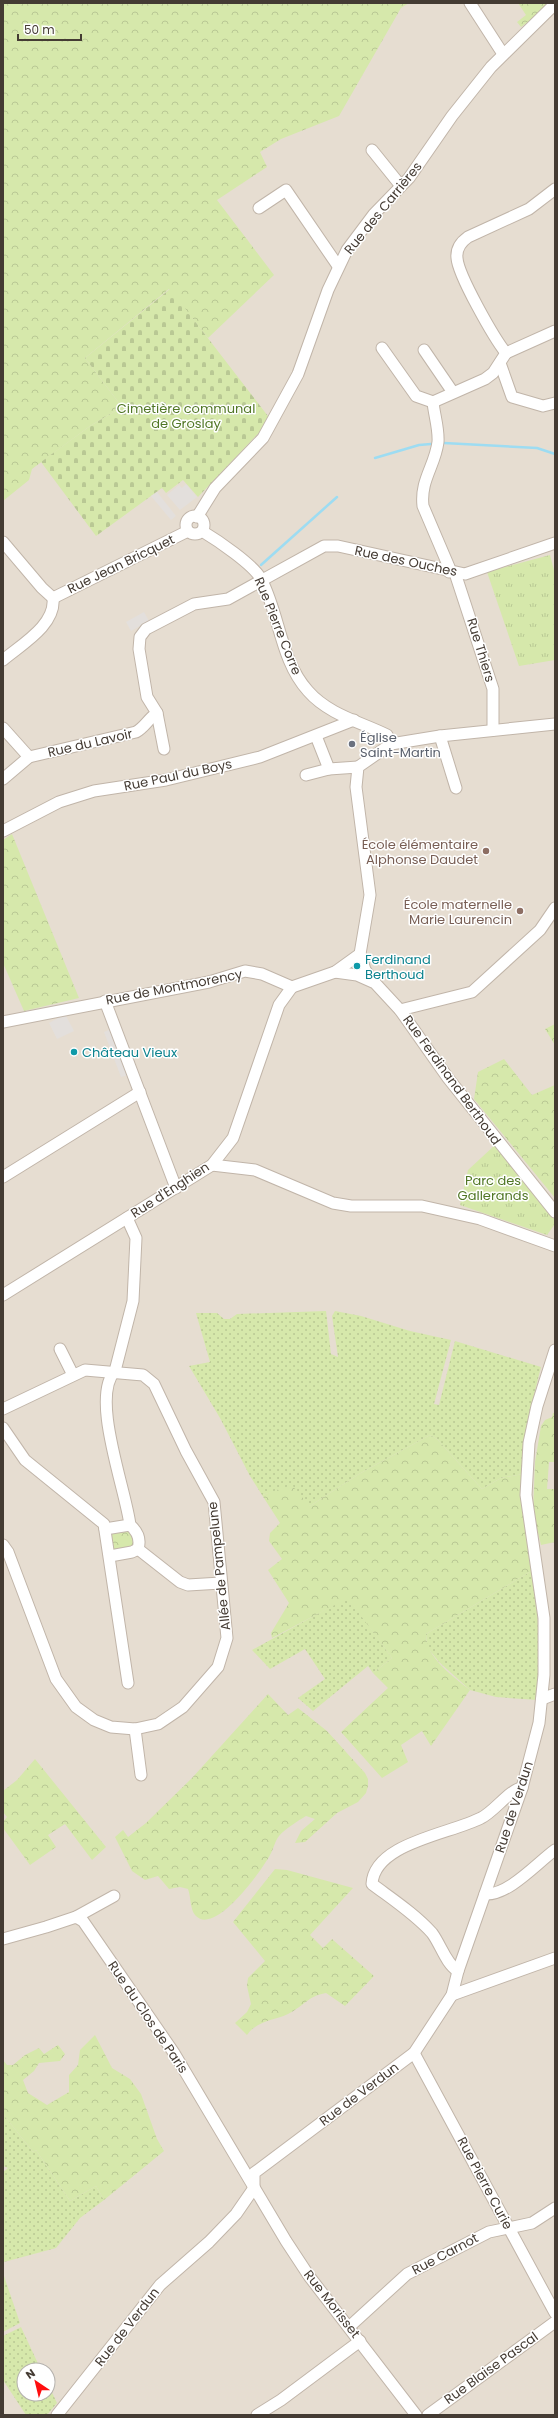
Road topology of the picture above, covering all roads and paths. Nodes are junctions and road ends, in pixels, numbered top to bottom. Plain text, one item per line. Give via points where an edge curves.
1 (470, 3) edge
2 (555, 4) edge
3 (504, 54) junction
4 (372, 150) dead end
5 (401, 186) junction
6 (555, 189) edge
7 (259, 208) dead end
8 (338, 266) junction
9 (555, 331) edge
10 (382, 348) dead end
11 (424, 350) dead end
12 (506, 352) junction
13 (500, 363) junction
14 (452, 391) junction
15 (432, 402) junction
16 (555, 403) edge
17 (198, 516) junction
18 (188, 531) junction
19 (202, 531) junction
20 (3, 542) edge
21 (555, 543) edge
22 (452, 572) junction
23 (261, 579) junction
24 (53, 598) junction
25 (3, 660) edge
26 (157, 713) junction
27 (354, 720) junction
28 (555, 724) edge
29 (3, 728) edge
30 (493, 730) junction
31 (316, 736) junction
32 (440, 736) junction
33 (391, 744) junction
34 (164, 749) dead end
35 (29, 757) junction
36 (358, 767) junction
37 (329, 769) junction
38 (306, 775) dead end
39 (3, 779) edge
40 (456, 788) dead end
41 (3, 831) edge
42 (555, 908) edge
43 (360, 954) junction
44 (334, 972) junction
45 (375, 983) junction
46 (292, 988) junction
47 (105, 1001) junction
48 (400, 1010) junction
49 (3, 1022) edge
50 (140, 1092) junction
51 (212, 1164) junction
52 (3, 1177) edge
53 (176, 1188) junction
54 (555, 1212) edge
55 (127, 1218) junction
56 (555, 1246) edge
57 (3, 1295) edge
58 (60, 1349) dead end
59 (555, 1350) edge
60 (115, 1371) junction
61 (73, 1375) junction
62 (3, 1409) edge
63 (3, 1428) edge
64 (130, 1524) junction
65 (105, 1529) junction
66 (3, 1545) edge
67 (138, 1549) junction
68 (110, 1556) junction
69 (221, 1583) junction
70 (128, 1684) dead end
71 (555, 1694) edge
72 (542, 1699) junction
73 (135, 1729) junction
74 (141, 1775) dead end
75 (522, 1788) junction
76 (555, 1850) edge
77 (485, 1894) junction
78 (114, 1896) dead end
79 (76, 1916) junction
80 (3, 1939) edge
81 (555, 1958) edge
82 (458, 1971) junction
83 (452, 1995) junction
84 (414, 2053) junction
85 (254, 2188) junction
86 (555, 2208) edge
87 (508, 2227) junction
88 (555, 2313) edge
89 (555, 2322) edge
90 (349, 2327) junction
91 (360, 2341) junction
92 (58, 2415) edge
93 (257, 2415) edge
94 (416, 2415) edge
95 (428, 2415) edge

1 - 3 street
2 - 3 street, Rue des Carrières
3 - 5 street, Rue des Carrières via 452,116
4 - 5 street
5 - 8 street, Rue des Carrières via 374,214
6 - 12 street via 529,209 468,237 461,243 457,252 458,264 468,286
7 - 8 street via 286,190
8 - 17 street, Rue des Carrières via 298,374 263,438 215,488
9 - 12 street
10 - 15 street via 416,396
11 - 14 street
12 - 13 street
13 - 14 street via 485,379
13 - 16 street via 512,397 543,406
14 - 15 street
15 - 22 street, Rue Thiers via 438,442 425,478 422,499
17 - 18 street via 187,520
17 - 19 street via 204,522
18 - 19 street via 195,535
18 - 24 street, Rue Jean Bricquet
19 - 23 street, Rue Pierre Corre via 240,559
20 - 24 street
21 - 22 street, Rue des Ouches via 465,574
22 - 23 street, Rue des Ouches via 330,545 315,550
22 - 30 street, Rue Thiers via 493,689
23 - 26 street via 228,599 194,604 146,629 140,637 139,649 147,697
23 - 27 street, Rue Pierre Corre via 284,649 308,692 338,714
24 - 25 street via 54,611 48,621
26 - 34 street
26 - 35 street, Rue du Lavoir via 150,717 145,727 136,732
27 - 31 street, Rue Paul du Boys
27 - 33 street, Rue Pierre Corre via 387,735
28 - 30 street
29 - 35 street, Rue du Lavoir
30 - 32 street
31 - 37 street
31 - 41 street, Rue Paul du Boys via 260,757 166,780 94,792 59,802
32 - 33 street
32 - 40 street
33 - 36 street
35 - 39 street
36 - 37 street
36 - 43 street via 356,787 370,895
37 - 38 street
42 - 48 street via 540,930 472,992
43 - 44 street
43 - 45 street via 365,970
44 - 45 street, Rue Ferdinand Berthoud via 357,975
44 - 46 street
45 - 48 street, Rue Ferdinand Berthoud
46 - 47 street, Rue de Montmorency via 262,974 245,972 209,982
46 - 51 street, Rue d'Enghien via 279,1005 233,1138
47 - 49 street, Rue de Montmorency
47 - 50 street
48 - 54 street, Rue Ferdinand Berthoud via 448,1078
50 - 52 street
50 - 53 street
51 - 53 street, Rue d'Enghien
51 - 56 street via 255,1170 333,1203 351,1206 422,1206 480,1219
53 - 55 street, Rue d'Enghien
55 - 57 street, Rue d'Enghien
55 - 60 street via 136,1238 133,1301
58 - 61 street
59 - 72 street, Rue de Verdun via 537,1406 529,1443 526,1495 544,1618
60 - 61 street, Allée de Pampelune via 92,1369
60 - 64 street via 109,1377 106,1399 112,1455 127,1502
60 - 69 street, Allée de Pampelune via 143,1375 154,1384 186,1451 211,1493 216,1513
61 - 62 street, Allée de Pampelune
63 - 65 street via 25,1460 104,1524
64 - 65 street
64 - 67 street via 136,1530
65 - 68 street
66 - 73 street, Allée de Pampelune via 8,1552 61,1688 76,1707 94,1720 111,1727
67 - 68 street
67 - 69 street via 180,1582 188,1585
68 - 70 street
69 - 73 street, Allée de Pampelune via 227,1638 218,1667 171,1717 158,1724
71 - 72 street
72 - 75 street, Rue de Verdun
73 - 74 street
75 - 77 street, Rue de Verdun
75 - 82 street via 516,1789 497,1808 481,1819 400,1848 385,1858 372,1875 372,1884 414,1916 431,1933 452,1967
76 - 77 street via 505,1889 494,1895
77 - 82 street, Rue de Verdun
78 - 79 street
79 - 80 street
79 - 85 street, Rue du Clos de Paris via 83,1921 170,2047
81 - 83 street
82 - 83 street, Rue de Verdun
83 - 84 street, Rue de Verdun
84 - 85 street, Rue de Verdun via 254,2173
84 - 87 street, Rue Pierre Curie
85 - 90 street, Rue Morisset via 305,2270
85 - 92 street, Rue de Verdun via 226,2225 160,2285
86 - 87 street, Rue Carnot via 532,2223
87 - 88 street, Rue Pierre Curie
87 - 90 street, Rue Carnot via 471,2240 407,2274
89 - 95 street, Rue Blaise Pascal
90 - 91 street, Rue Morisset
91 - 93 street
91 - 94 street, Rue Morisset

